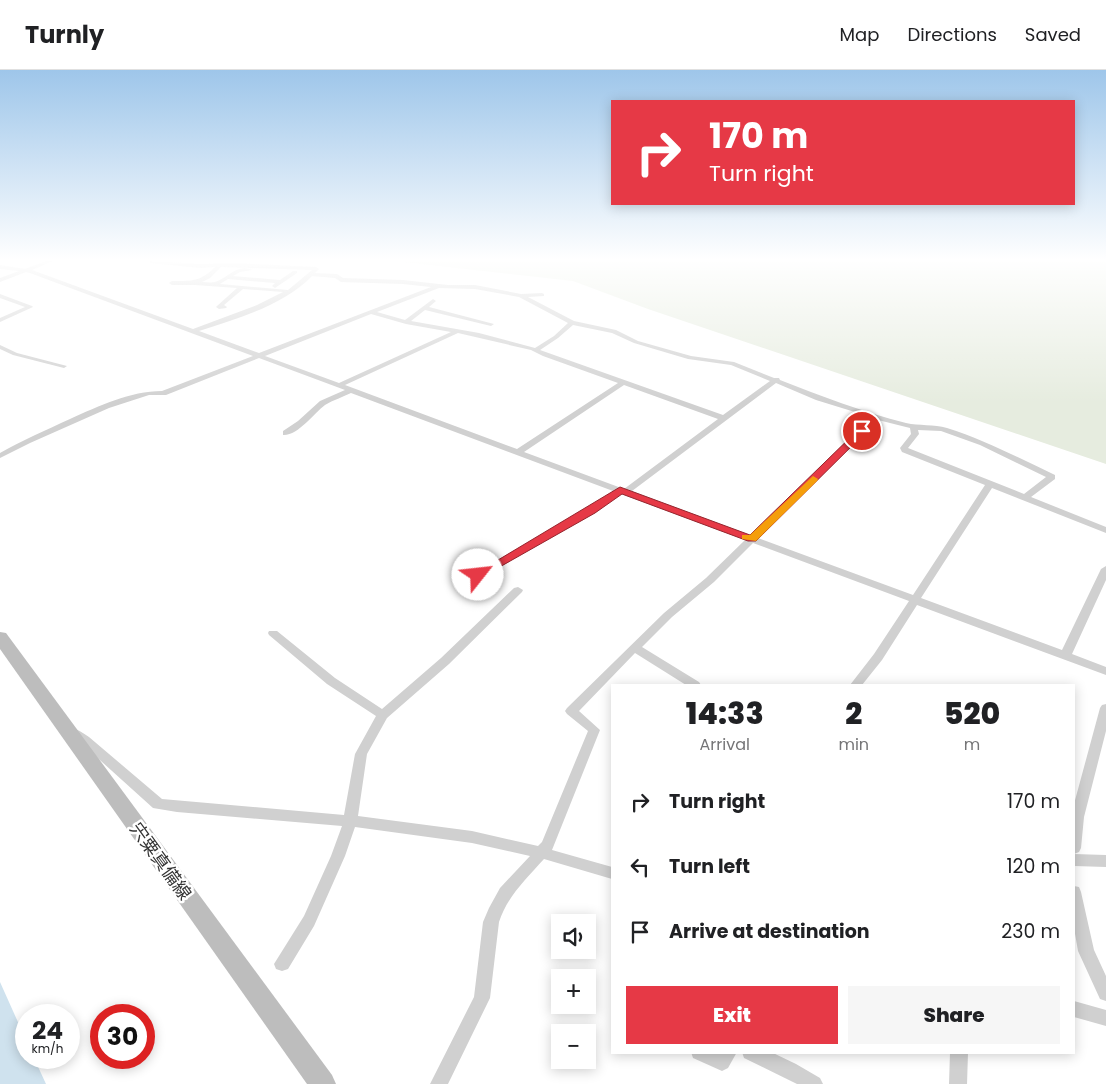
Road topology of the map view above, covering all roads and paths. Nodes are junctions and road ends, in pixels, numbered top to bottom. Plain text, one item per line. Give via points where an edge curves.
1 (27, 308) edge
2 (132, 308) edge
3 (257, 308) edge
4 (380, 308) edge
5 (424, 308) edge
6 (425, 308) edge
7 (542, 308) edge
8 (370, 312) junction
9 (0, 320) edge
10 (406, 322) junction
11 (572, 323) junction
12 (491, 324) dead end
13 (194, 331) junction
14 (456, 332) junction
15 (0, 347) edge
16 (536, 350) junction
17 (259, 356) junction
18 (64, 366) dead end
19 (777, 379) junction
20 (623, 383) junction
21 (340, 385) junction
22 (351, 390) junction
23 (876, 417) junction
24 (724, 418) junction
25 (913, 427) junction
26 (286, 433) dead end
27 (518, 452) junction
28 (0, 456) edge
29 (990, 484) junction
30 (623, 491) junction
31 (1026, 497) junction
32 (1106, 530) edge
33 (752, 539) junction
34 (1106, 569) edge
35 (478, 575) dead end
36 (518, 590) dead end
37 (915, 599) junction
38 (273, 633) dead end
39 (0, 637) edge
40 (636, 648) junction
41 (1065, 656) junction
42 (1106, 671) edge
43 (693, 684) edge
44 (857, 684) edge
45 (1106, 708) edge
46 (383, 715) junction
47 (65, 729) junction
48 (350, 820) junction
49 (1075, 838) edge
50 (541, 853) junction
51 (1075, 860) edge
52 (1106, 861) edge
53 (611, 872) edge
54 (1075, 897) edge
55 (282, 964) dead end
56 (1106, 993) edge
57 (1075, 1009) edge
58 (1106, 1018) edge
59 (704, 1054) edge
60 (728, 1054) edge
61 (754, 1054) edge
62 (960, 1054) edge
63 (323, 1084) edge
64 (439, 1084) edge
65 (814, 1084) edge
66 (958, 1084) edge

1 - 9 street
2 - 13 street
3 - 13 street
4 - 8 street
5 - 10 street
6 - 12 street
7 - 11 street
8 - 10 street
8 - 17 street
10 - 14 street
11 - 16 street
11 - 19 street via 614,331 636,342 690,358 732,363
13 - 17 street
14 - 16 street
14 - 21 street
15 - 18 street
16 - 20 street
17 - 21 street
17 - 28 street via 163,393 148,393 106,406
19 - 23 street
19 - 24 street
20 - 24 street
20 - 27 street
21 - 22 street
22 - 26 street via 323,403
22 - 27 street
23 - 25 street
23 - 33 street
24 - 30 street
25 - 29 street via 915,434 905,450
25 - 31 street via 936,428 962,436 1052,477
27 - 30 street
29 - 31 street
29 - 37 street
30 - 33 street
30 - 35 street
31 - 32 street
33 - 37 street
33 - 40 street
34 - 41 street
36 - 46 street via 445,661
37 - 41 street
37 - 44 street
38 - 46 street via 331,681
39 - 47 main road, 宍粟真備線
40 - 43 street
40 - 50 street via 571,711 594,730 593,735 547,846
41 - 42 street
45 - 49 street via 1077,817
46 - 48 street via 361,754
47 - 48 street via 85,740 158,804
47 - 63 main road, 宍粟真備線
48 - 50 street via 475,837
48 - 55 street via 313,912
50 - 53 street
50 - 64 street via 505,892 496,908 491,922 482,998
51 - 52 street
54 - 56 street via 1086,951
57 - 58 street
59 - 60 street via 722,1062
61 - 65 street
62 - 66 street

